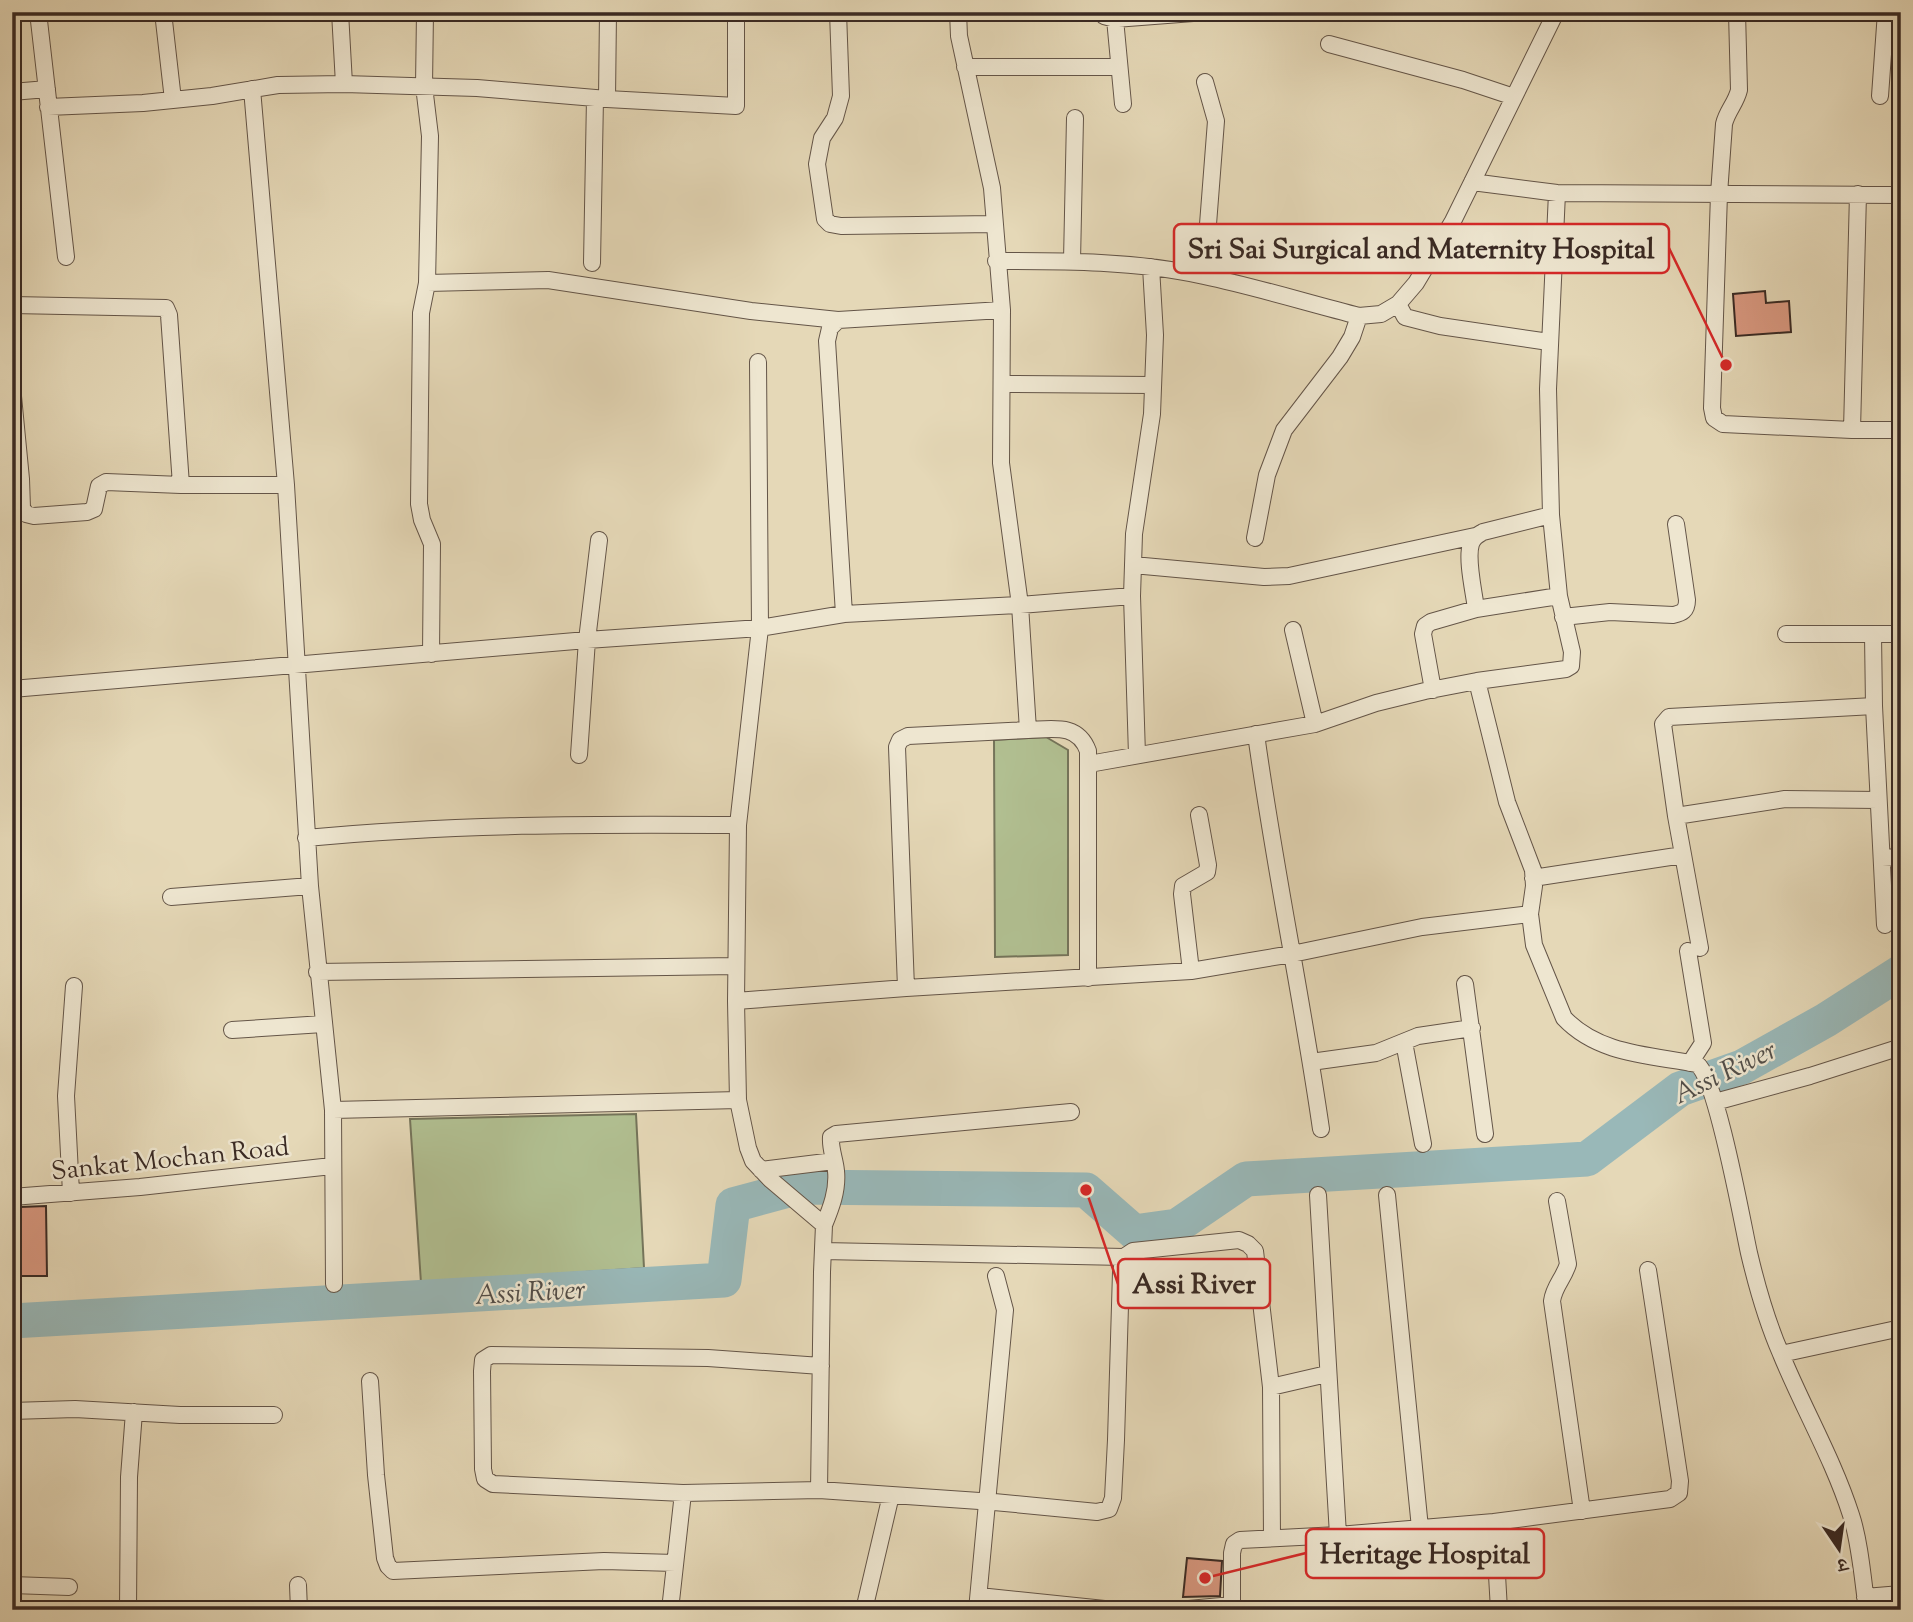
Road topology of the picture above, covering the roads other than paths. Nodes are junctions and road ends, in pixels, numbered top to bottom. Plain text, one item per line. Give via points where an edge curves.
1 (38, 12) edge
2 (163, 12) edge
3 (340, 12) edge
4 (425, 12) edge
5 (608, 12) edge
6 (736, 12) edge
7 (838, 12) edge
8 (958, 12) edge
9 (1206, 12) edge
10 (1556, 12) edge
11 (1737, 12) edge
12 (1886, 12) edge
13 (1140, 14) edge
14 (1109, 16) edge
15 (1892, 42) edge
16 (1329, 44) dead end
17 (965, 66) junction
18 (1119, 67) junction
19 (1205, 82) dead end
20 (344, 84) junction
21 (424, 86) junction
22 (47, 89) junction
23 (252, 89) junction
24 (12, 92) edge
25 (1880, 96) dead end
26 (1514, 97) junction
27 (601, 99) junction
28 (173, 100) junction
29 (1123, 104) dead end
30 (48, 107) junction
31 (1075, 118) dead end
32 (1472, 182) junction
33 (1557, 193) junction
34 (1719, 194) junction
35 (1858, 194) junction
36 (1901, 195) edge
37 (994, 224) junction
38 (66, 257) dead end
39 (996, 261) junction
40 (1073, 261) junction
41 (593, 263) dead end
42 (1151, 267) junction
43 (1204, 275) junction
44 (427, 283) junction
45 (1398, 304) junction
46 (12, 305) edge
47 (1002, 310) junction
48 (1359, 316) junction
49 (838, 320) junction
50 (1549, 342) junction
51 (758, 362) dead end
52 (1002, 384) junction
53 (1152, 385) junction
54 (12, 386) edge
55 (1853, 430) junction
56 (1901, 430) edge
57 (17, 479) edge
58 (181, 485) junction
59 (286, 485) junction
60 (1550, 515) junction
61 (1676, 524) dead end
62 (1475, 536) junction
63 (1255, 538) dead end
64 (598, 540) dead end
65 (1133, 565) junction
66 (1132, 596) junction
67 (1559, 596) junction
68 (1020, 605) junction
69 (1476, 609) junction
70 (844, 614) junction
71 (1563, 617) junction
72 (760, 628) junction
73 (1293, 630) dead end
74 (1786, 634) dead end
75 (1901, 634) edge
76 (1873, 635) junction
77 (587, 640) junction
78 (431, 654) junction
79 (298, 665) junction
80 (1477, 681) junction
81 (12, 689) edge
82 (1433, 690) junction
83 (1874, 706) junction
84 (1315, 724) junction
85 (1028, 730) junction
86 (1256, 734) junction
87 (579, 755) dead end
88 (1137, 755) junction
89 (1089, 764) junction
90 (1878, 800) junction
91 (1199, 815) dead end
92 (1676, 816) junction
93 (738, 825) junction
94 (306, 838) junction
95 (1683, 855) junction
96 (1901, 857) edge
97 (1882, 858) junction
98 (1533, 878) junction
99 (310, 886) junction
100 (171, 898) dead end
101 (1530, 914) junction
102 (1885, 925) dead end
103 (1292, 954) junction
104 (736, 966) junction
105 (1191, 971) junction
106 (317, 972) junction
107 (1088, 978) junction
108 (1465, 985) dead end
109 (74, 986) dead end
110 (906, 988) junction
111 (736, 1001) junction
112 (323, 1024) junction
113 (1472, 1028) junction
114 (232, 1030) dead end
115 (1404, 1042) junction
116 (1901, 1047) edge
117 (1311, 1062) junction
118 (1697, 1066) junction
119 (1714, 1098) junction
120 (738, 1100) junction
121 (333, 1110) junction
122 (1071, 1112) dead end
123 (1321, 1129) dead end
124 (1485, 1134) dead end
125 (1423, 1144) dead end
126 (332, 1166) junction
127 (835, 1166) junction
128 (766, 1175) junction
129 (71, 1193) junction
130 (1318, 1195) dead end
131 (1387, 1195) dead end
132 (12, 1197) edge
133 (1557, 1201) dead end
134 (824, 1225) junction
135 (823, 1251) junction
136 (1124, 1257) junction
137 (1648, 1270) dead end
138 (996, 1276) dead end
139 (334, 1284) dead end
140 (1901, 1328) edge
141 (1780, 1354) junction
142 (821, 1366) junction
143 (1327, 1374) junction
144 (370, 1381) dead end
145 (1271, 1387) junction
146 (12, 1411) edge
147 (134, 1412) junction
148 (274, 1415) dead end
149 (819, 1490) junction
150 (682, 1493) junction
151 (891, 1495) junction
152 (987, 1502) junction
153 (1582, 1511) junction
154 (1494, 1522) junction
155 (1420, 1528) junction
156 (1338, 1535) junction
157 (1272, 1537) junction
158 (675, 1563) junction
159 (12, 1585) edge
160 (298, 1585) dead end
161 (69, 1587) dead end
162 (1901, 1594) edge
163 (978, 1603) edge
164 (1866, 1603) edge
165 (1232, 1608) edge
166 (128, 1610) edge
167 (299, 1610) edge
168 (670, 1610) edge
169 (864, 1610) edge
170 (1114, 1610) edge
171 (1178, 1610) edge
172 (1499, 1610) edge

1 - 22 street
2 - 28 street
3 - 20 street
4 - 21 street
5 - 27 street
6 - 27 street via 736,106
7 - 37 street via 841,96 818,150 817,164 825,219 841,226
8 - 17 street
9 - 13 street
10 - 26 street
11 - 34 street via 1737,101 1724,124
12 - 15 street
13 - 14 street
14 - 18 street
15 - 25 street
16 - 26 street
17 - 18 street
17 - 37 street via 992,188
18 - 29 street
19 - 43 street via 1216,121
20 - 21 street
20 - 23 street
21 - 27 street
21 - 44 street via 430,136
22 - 24 street
22 - 30 street
23 - 28 street
23 - 59 street
26 - 32 street
27 - 41 street
28 - 30 street
30 - 38 street
31 - 40 street
32 - 33 street
32 - 45 street via 1416,283
33 - 34 street
33 - 50 street
34 - 35 street
34 - 55 street via 1714,418 1723,424
35 - 36 street
35 - 55 street
37 - 39 street
39 - 40 street
39 - 47 street
40 - 42 street
42 - 43 street
42 - 53 street
43 - 48 street
44 - 49 street via 548,280
44 - 78 street via 421,313 419,504 432,544
45 - 48 street via 1381,314
45 - 50 street via 1405,317 1416,320
46 - 58 street via 166,308
47 - 49 street
47 - 52 street
48 - 63 street via 1340,357 1284,430 1267,475
49 - 70 street via 827,341
50 - 60 street
51 - 72 street
52 - 53 street
52 - 68 street via 1001,463
53 - 65 street
54 - 57 street
55 - 56 street
57 - 58 street via 22,508 34,516 94,509 99,486 106,482
58 - 59 street
59 - 79 street
60 - 62 street
60 - 67 street
61 - 71 street via 1687,600 1682,613
62 - 65 street via 1289,576
62 - 69 street via 1470,554
64 - 77 street
65 - 66 street
66 - 68 street
66 - 88 street
67 - 69 street
67 - 71 street
68 - 70 street
68 - 85 street
69 - 82 street via 1425,626
70 - 72 street
71 - 80 street via 1571,666
72 - 77 street
72 - 93 street
73 - 84 street
74 - 76 street
75 - 76 street
76 - 83 street
77 - 78 street
77 - 87 street
78 - 79 street
79 - 81 street
79 - 94 street
80 - 82 street
80 - 98 street via 1507,802
82 - 84 street
83 - 90 street
83 - 92 street via 1669,717 1663,724
84 - 86 street
85 - 89 street via 1075,732 1085,741
85 - 110 street via 900,740
86 - 88 street
86 - 103 street
88 - 89 street
89 - 107 street
90 - 92 street via 1785,799
90 - 97 street
91 - 105 street via 1208,865 1206,872 1183,886 1182,894
92 - 95 street
93 - 94 street via 533,824 394,829
93 - 104 street
94 - 99 street
95 - 98 street
95 - 118 street via 1703,1042
96 - 97 street
97 - 102 street
98 - 101 street
99 - 100 street
99 - 106 street
101 - 103 street via 1422,927
101 - 118 street via 1534,945 1570,1025 1633,1055
103 - 105 street
103 - 117 street
104 - 106 street
104 - 111 street
105 - 107 street
106 - 112 street
107 - 110 street
108 - 113 street
109 - 129 street via 66,1096
110 - 111 street
111 - 120 street
112 - 114 street
112 - 121 street
113 - 115 street
113 - 124 street
115 - 117 street via 1376,1053
115 - 125 street
116 - 119 street via 1811,1076
117 - 123 street
118 - 119 street
119 - 141 street via 1753,1272
120 - 121 street
120 - 128 street via 748,1148
121 - 126 street
122 - 127 street via 836,1134 830,1145
126 - 129 street, Sankat Mochan Road
126 - 139 street
127 - 128 street
127 - 134 street via 834,1200
128 - 134 street
129 - 132 street, Sankat Mochan Road
130 - 143 street
131 - 155 street
133 - 153 street via 1568,1264 1552,1301
134 - 135 street
135 - 136 street
135 - 142 street
136 - 145 street via 1133,1251 1239,1240 1248,1244 1255,1251
136 - 152 street via 1109,1509 1097,1512
137 - 153 street via 1679,1493 1670,1499
138 - 152 street via 1004,1310
140 - 141 street
141 - 164 street via 1852,1517
142 - 149 street
142 - 150 street via 680,1357 500,1354 483,1360 485,1479 493,1484
143 - 145 street
143 - 156 street
144 - 158 street via 385,1558 393,1572 576,1562
145 - 157 street
146 - 147 street
147 - 148 street
147 - 166 street
149 - 150 street
149 - 151 street
150 - 158 street
151 - 152 street
151 - 169 street
152 - 163 street
153 - 154 street
154 - 155 street
154 - 172 street
155 - 156 street
156 - 157 street
157 - 165 street via 1234,1544
158 - 168 street
159 - 161 street
160 - 167 street
162 - 164 street
163 - 170 street
165 - 171 street

